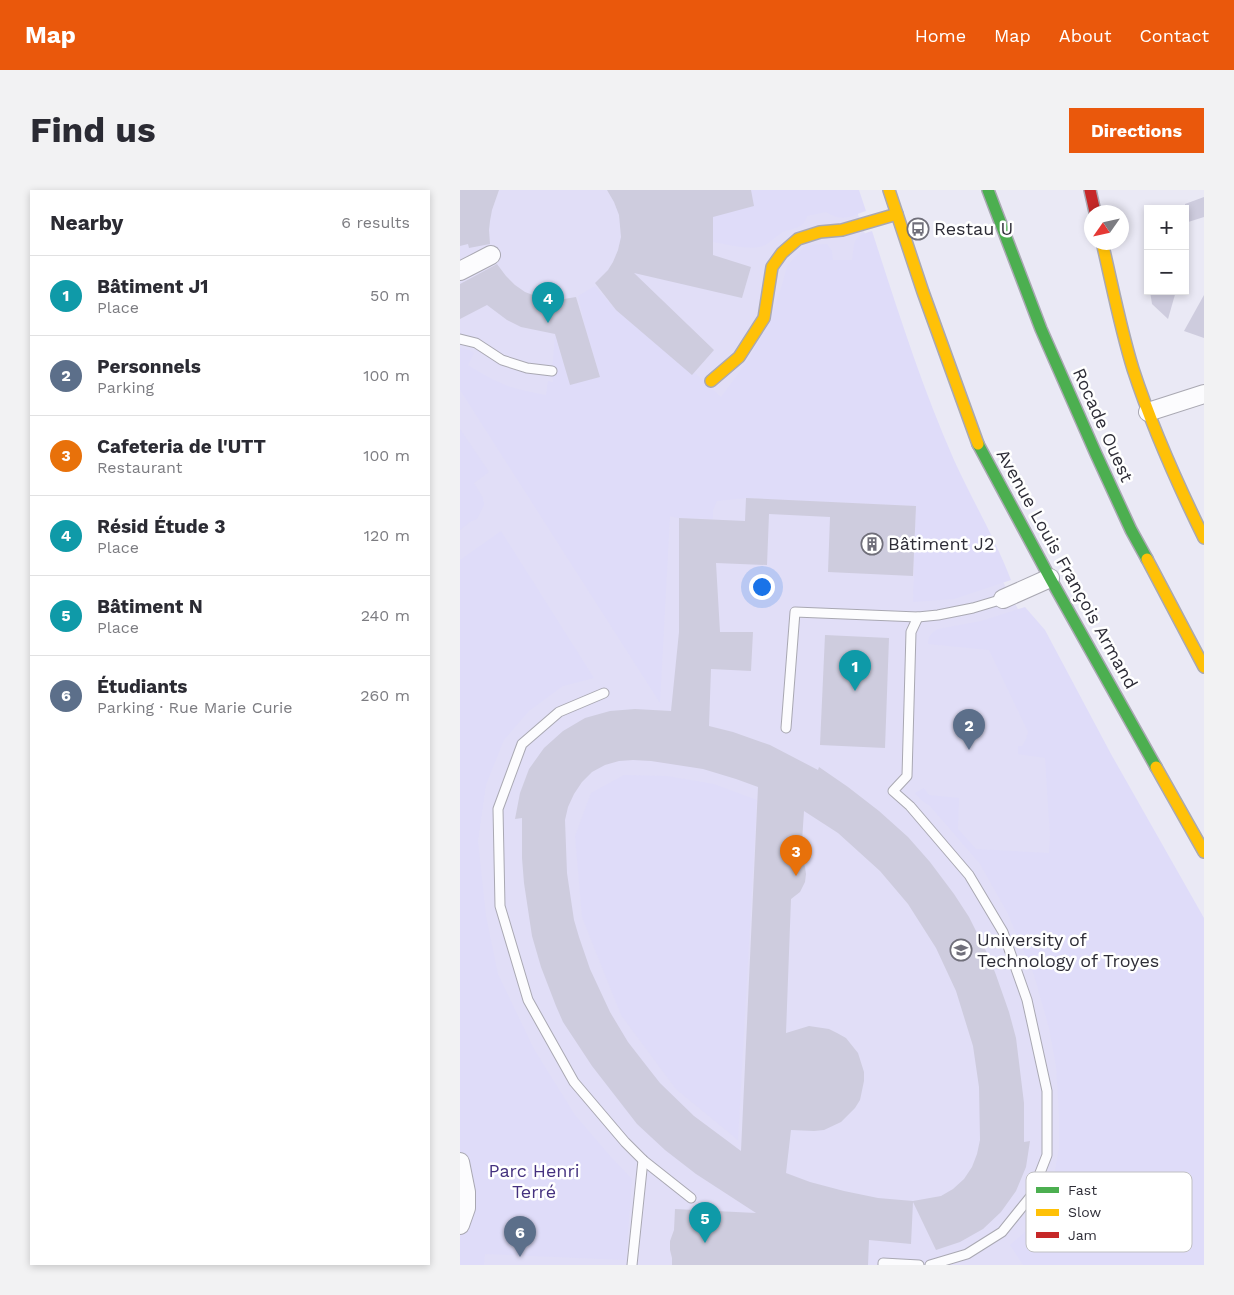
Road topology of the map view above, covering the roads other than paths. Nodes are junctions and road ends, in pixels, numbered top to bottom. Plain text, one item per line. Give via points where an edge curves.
1 (889, 190) edge
2 (988, 190) edge
3 (1090, 190) edge
4 (1093, 205) edge
5 (897, 214) junction
6 (1104, 250) edge
7 (491, 255) dead end
8 (460, 271) edge
9 (460, 339) edge
10 (552, 371) dead end
11 (711, 381) dead end
12 (1204, 394) edge
13 (1148, 412) junction
14 (1204, 538) edge
15 (1050, 578) junction
16 (1003, 599) joint
17 (918, 617) junction
18 (1204, 667) edge
19 (604, 693) dead end
20 (786, 728) dead end
21 (1204, 852) edge
22 (643, 1160) junction
23 (460, 1162) edge
24 (1040, 1172) edge
25 (691, 1198) dead end
26 (1026, 1202) edge
27 (460, 1225) edge
28 (632, 1265) edge
29 (883, 1265) edge
30 (919, 1265) edge
31 (930, 1265) edge

1 - 5 street, Avenue Louis François Armand
2 - 18 street, Rocade Ouest via 1041,329 1096,454 1131,530
3 - 4 street
5 - 11 street via 805,237 782,253 772,267 764,318 739,357
5 - 15 street, Avenue Louis François Armand via 976,440
6 - 13 street via 1128,352
7 - 8 street
9 - 10 lane via 476,343 502,360
12 - 13 street
13 - 14 street
15 - 16 street
15 - 21 street, Avenue Louis François Armand
16 - 17 lane via 973,608
17 - 20 lane via 795,612
17 - 24 lane via 911,632 907,776 893,791 910,806 969,875 1003,932 1028,1000 1047,1091 1047,1155
19 - 22 lane via 559,712 522,744 498,809 500,906 528,1000 574,1082
22 - 25 lane
22 - 28 lane
23 - 27 street via 466,1192 466,1208
26 - 31 lane via 1002,1232 967,1254
29 - 30 lane

